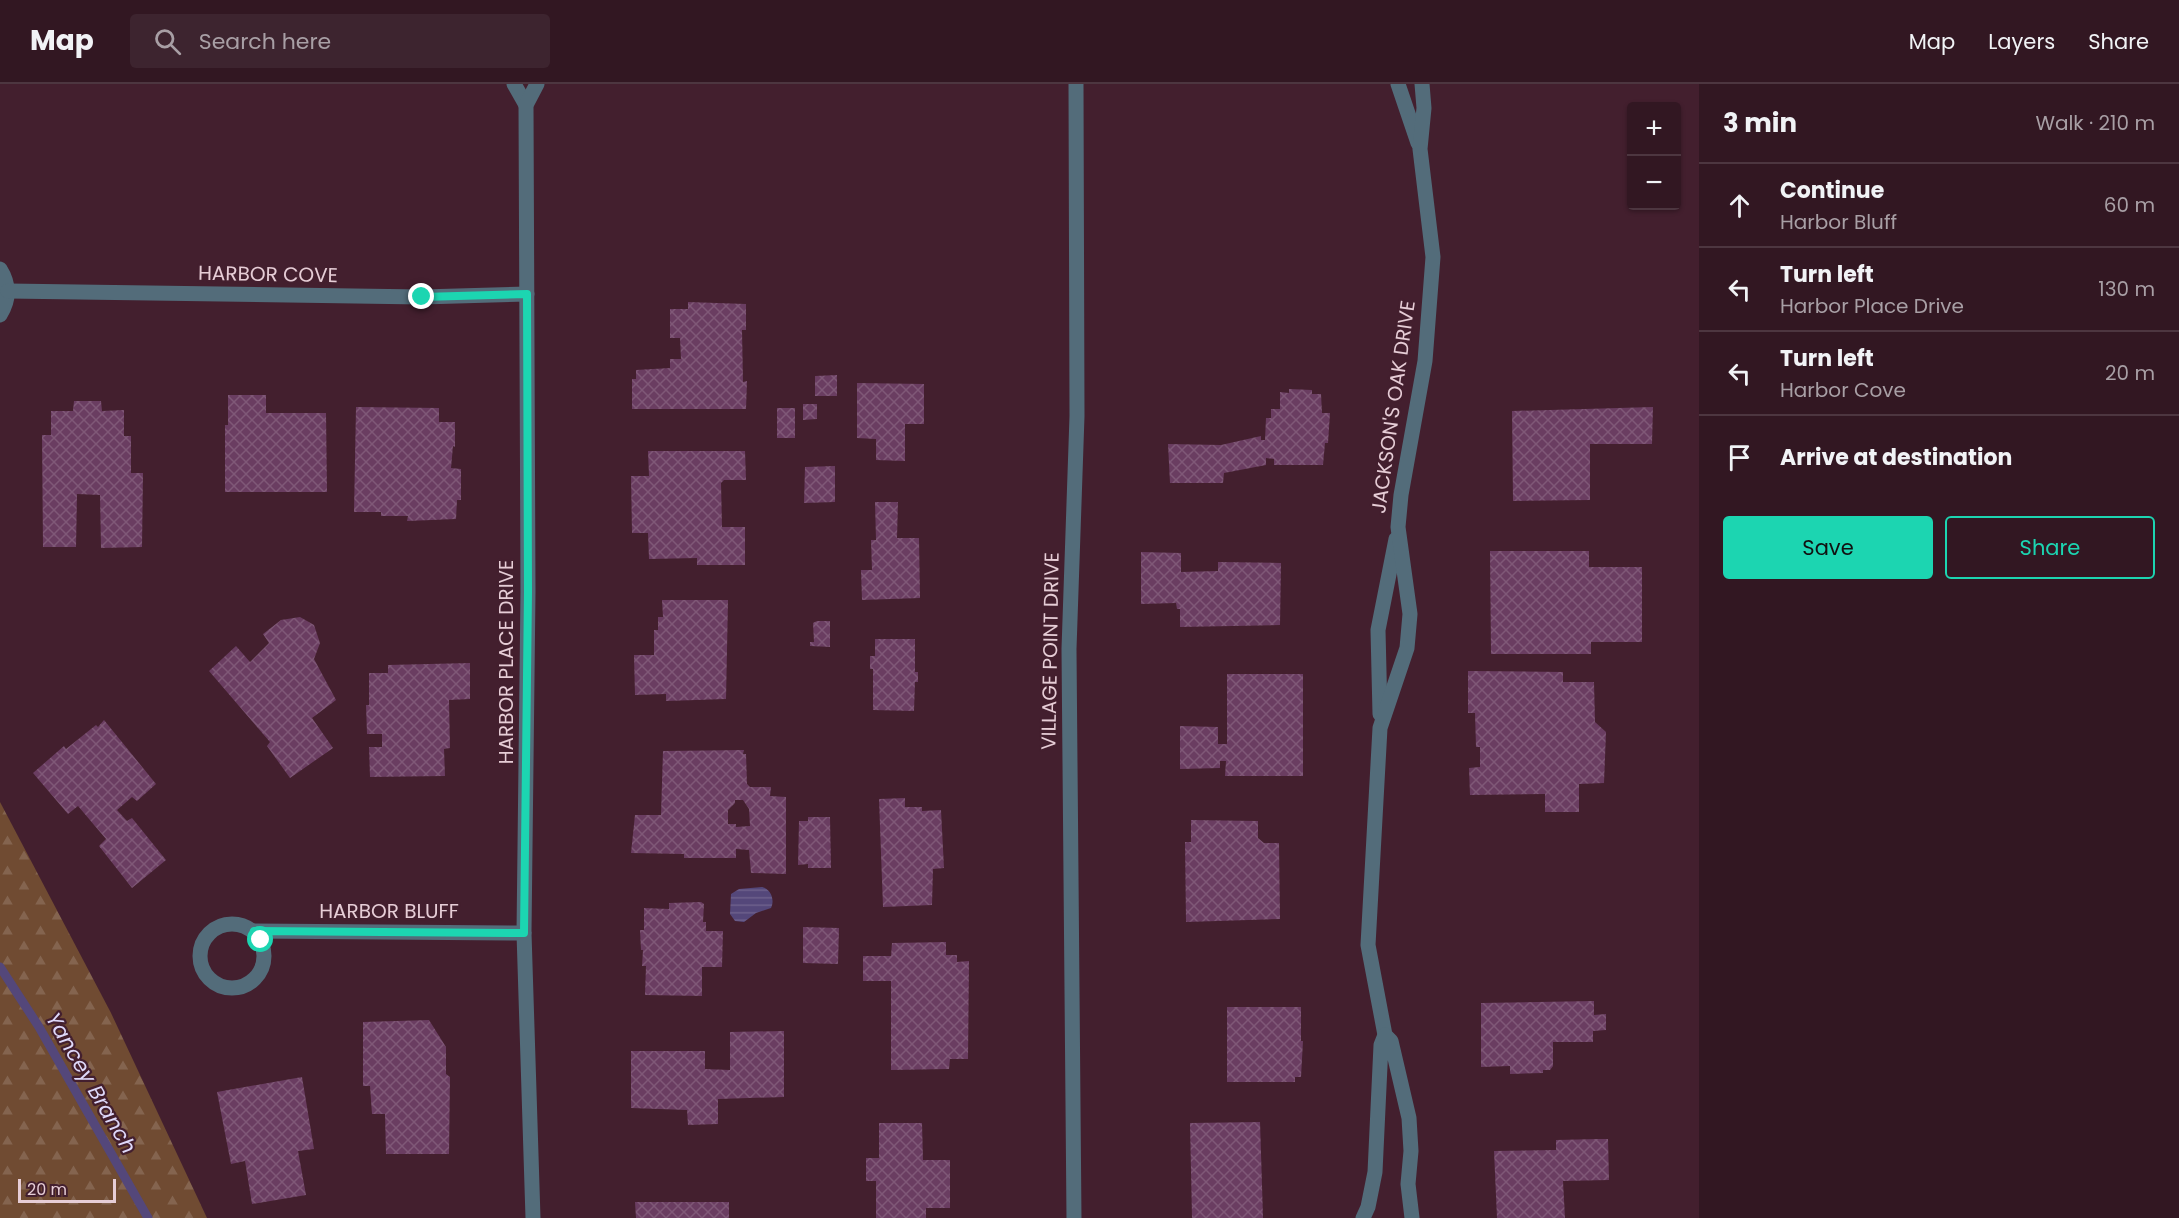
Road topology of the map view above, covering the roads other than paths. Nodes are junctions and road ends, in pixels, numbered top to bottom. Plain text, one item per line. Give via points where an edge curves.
1 (514, 84) edge
2 (537, 84) edge
3 (1076, 84) edge
4 (1398, 84) edge
5 (1422, 84) edge
6 (526, 105) junction
7 (1420, 149) junction
8 (0, 269) edge
9 (8, 291) junction
10 (527, 294) junction
11 (0, 315) edge
12 (1398, 527) junction
13 (1380, 728) junction
14 (254, 931) junction
15 (524, 933) junction
16 (1385, 1035) junction
17 (533, 1218) edge
18 (1074, 1218) edge
19 (1363, 1218) edge
20 (1412, 1218) edge

1 - 6 street, HARBOR PLACE DRIVE
2 - 6 street, HARBOR PLACE DRIVE
3 - 18 street, VILLAGE POINT DRIVE via 1077,416 1069,649
4 - 7 street, JACKSON'S OAK DRIVE
5 - 7 street, JACKSON'S OAK DRIVE
6 - 10 street, HARBOR PLACE DRIVE
7 - 12 street, JACKSON'S OAK DRIVE via 1433,257 1425,361
8 - 9 street
9 - 10 street, HARBOR COVE via 422,297
9 - 11 street
10 - 15 street, HARBOR PLACE DRIVE
12 - 13 street, JACKSON'S OAK DRIVE via 1378,630
12 - 13 street, JACKSON'S OAK DRIVE via 1410,614 1407,648
13 - 16 street, JACKSON'S OAK DRIVE via 1368,945
14 - 14 street, HARBOR BLUFF via 235,923 207,934 200,963 212,981 233,988 243,986 260,972 264,951
14 - 15 street, HARBOR BLUFF
15 - 17 street, HARBOR PLACE DRIVE
16 - 19 street, JACKSON'S OAK DRIVE via 1381,1045 1375,1172
16 - 20 street, JACKSON'S OAK DRIVE via 1390,1041 1409,1118

